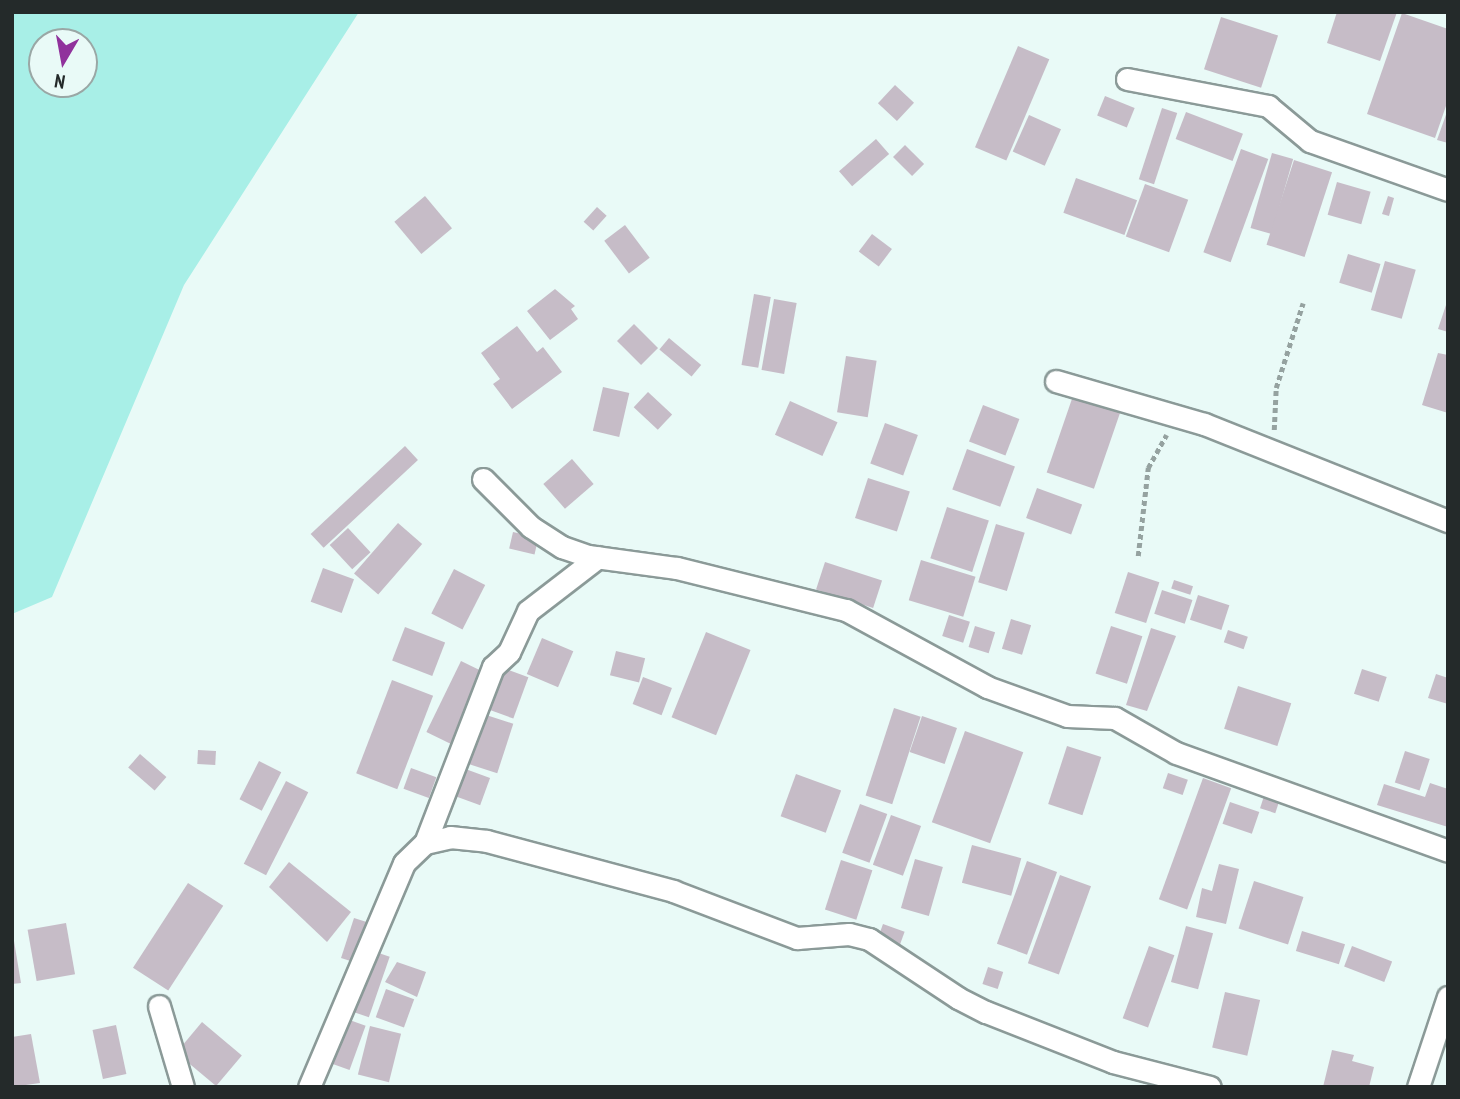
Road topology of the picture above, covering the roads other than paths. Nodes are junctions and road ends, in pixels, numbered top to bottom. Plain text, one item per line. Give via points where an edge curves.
1 (1127, 79) dead end
2 (1448, 190) edge
3 (1056, 381) dead end
4 (483, 479) dead end
5 (1448, 521) edge
6 (598, 556) junction
7 (425, 843) junction
8 (1448, 851) edge
9 (1448, 997) edge
10 (159, 1006) dead end
11 (183, 1087) edge
12 (309, 1087) edge
13 (1210, 1087) edge
14 (1418, 1087) edge

1 - 2 street via 1268,106 1310,141
3 - 5 street via 1176,415
4 - 6 street via 531,527 562,547
6 - 7 street via 528,611 509,652 493,667
6 - 8 street via 677,568 846,610 987,687 1067,716 1115,718 1176,753
7 - 12 street via 399,874
7 - 13 street via 450,837 487,841 673,891 797,938 849,934 869,939 986,1012 1113,1062
9 - 14 street
10 - 11 street

